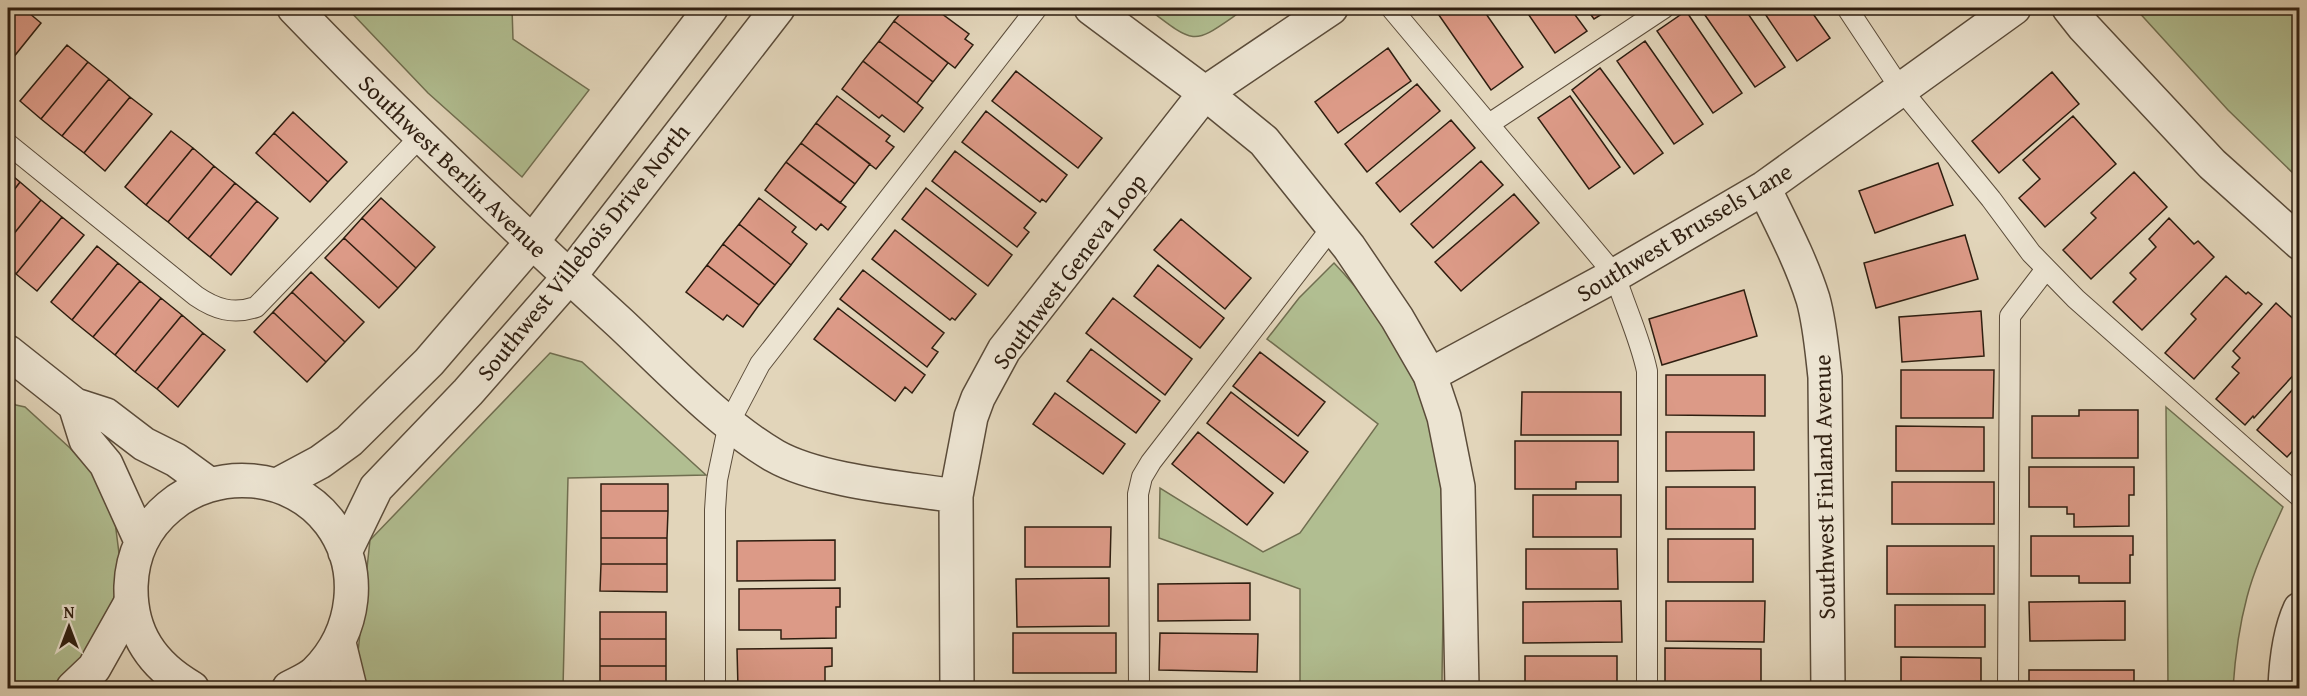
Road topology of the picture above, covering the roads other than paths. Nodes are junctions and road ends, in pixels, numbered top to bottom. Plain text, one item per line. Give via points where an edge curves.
1 (294, 8) edge
2 (711, 8) edge
3 (778, 8) edge
4 (1037, 8) edge
5 (1091, 8) edge
6 (1331, 8) edge
7 (1391, 8) edge
8 (1664, 8) edge
9 (1847, 8) edge
10 (2014, 8) edge
11 (2069, 8) edge
12 (1900, 88) junction
13 (1205, 93) junction
14 (1489, 124) junction
15 (421, 136) junction
16 (8, 144) edge
17 (1764, 189) junction
18 (1333, 226) junction
19 (531, 242) junction
20 (2300, 243) edge
21 (2046, 269) junction
22 (1615, 275) junction
23 (569, 277) junction
24 (8, 352) edge
25 (1430, 375) junction
26 (75, 405) junction
27 (729, 423) junction
28 (209, 484) junction
29 (278, 485) junction
30 (956, 496) junction
31 (2300, 497) edge
32 (141, 541) junction
33 (345, 552) junction
34 (130, 604) junction
35 (2300, 609) edge
36 (339, 643) junction
37 (73, 688) edge
38 (192, 688) edge
39 (289, 688) edge
40 (350, 688) edge
41 (715, 688) edge
42 (957, 688) edge
43 (1139, 688) edge
44 (1461, 688) edge
45 (1647, 688) edge
46 (1828, 688) edge
47 (2008, 688) edge
48 (2285, 688) edge

1 - 15 street, Southwest Berlin Avenue
2 - 19 street, Southwest Villebois Drive North
3 - 23 street, Southwest Villebois Drive North
4 - 27 lane via 760,364
5 - 13 street
6 - 13 street, Southwest Geneva Loop
7 - 14 lane
8 - 14 lane
9 - 12 lane
10 - 12 street, Southwest Brussels Lane
11 - 20 street via 2212,164
12 - 17 street, Southwest Brussels Lane
12 - 21 lane
13 - 18 street via 1264,141
13 - 30 street, Southwest Geneva Loop via 1004,350 971,417
14 - 22 lane
15 - 16 lane via 256,307 244,311 212,307 196,296
15 - 19 street, Southwest Berlin Avenue
17 - 22 street, Southwest Brussels Lane
17 - 46 street, Southwest Finland Avenue via 1801,266 1820,333 1825,377
18 - 25 street via 1397,318
18 - 43 lane via 1142,477 1138,494
19 - 23 street, Southwest Berlin Avenue
19 - 29 street, Southwest Villebois Drive North via 429,362 349,441
21 - 31 lane
21 - 47 lane via 2010,316
22 - 25 street, Southwest Brussels Lane
22 - 45 lane via 1647,371
23 - 27 street, Southwest Berlin Avenue
23 - 33 street, Southwest Villebois Drive North via 468,392 376,488
24 - 26 street
25 - 44 street via 1444,417 1458,487
26 - 28 street via 105,415
26 - 32 street via 86,440 105,464
27 - 30 street, Southwest Berlin Avenue via 775,456 805,469
27 - 41 lane via 715,510
28 - 29 street via 243,479
28 - 32 street via 182,496 158,516
29 - 33 street via 307,500 330,522
30 - 42 street, Southwest Geneva Loop
32 - 34 street via 131,572
33 - 36 street via 352,582 350,613
34 - 37 street via 94,668
34 - 38 street via 138,632 153,658 173,678
35 - 48 street via 2286,665
36 - 39 street via 315,673
36 - 40 street

